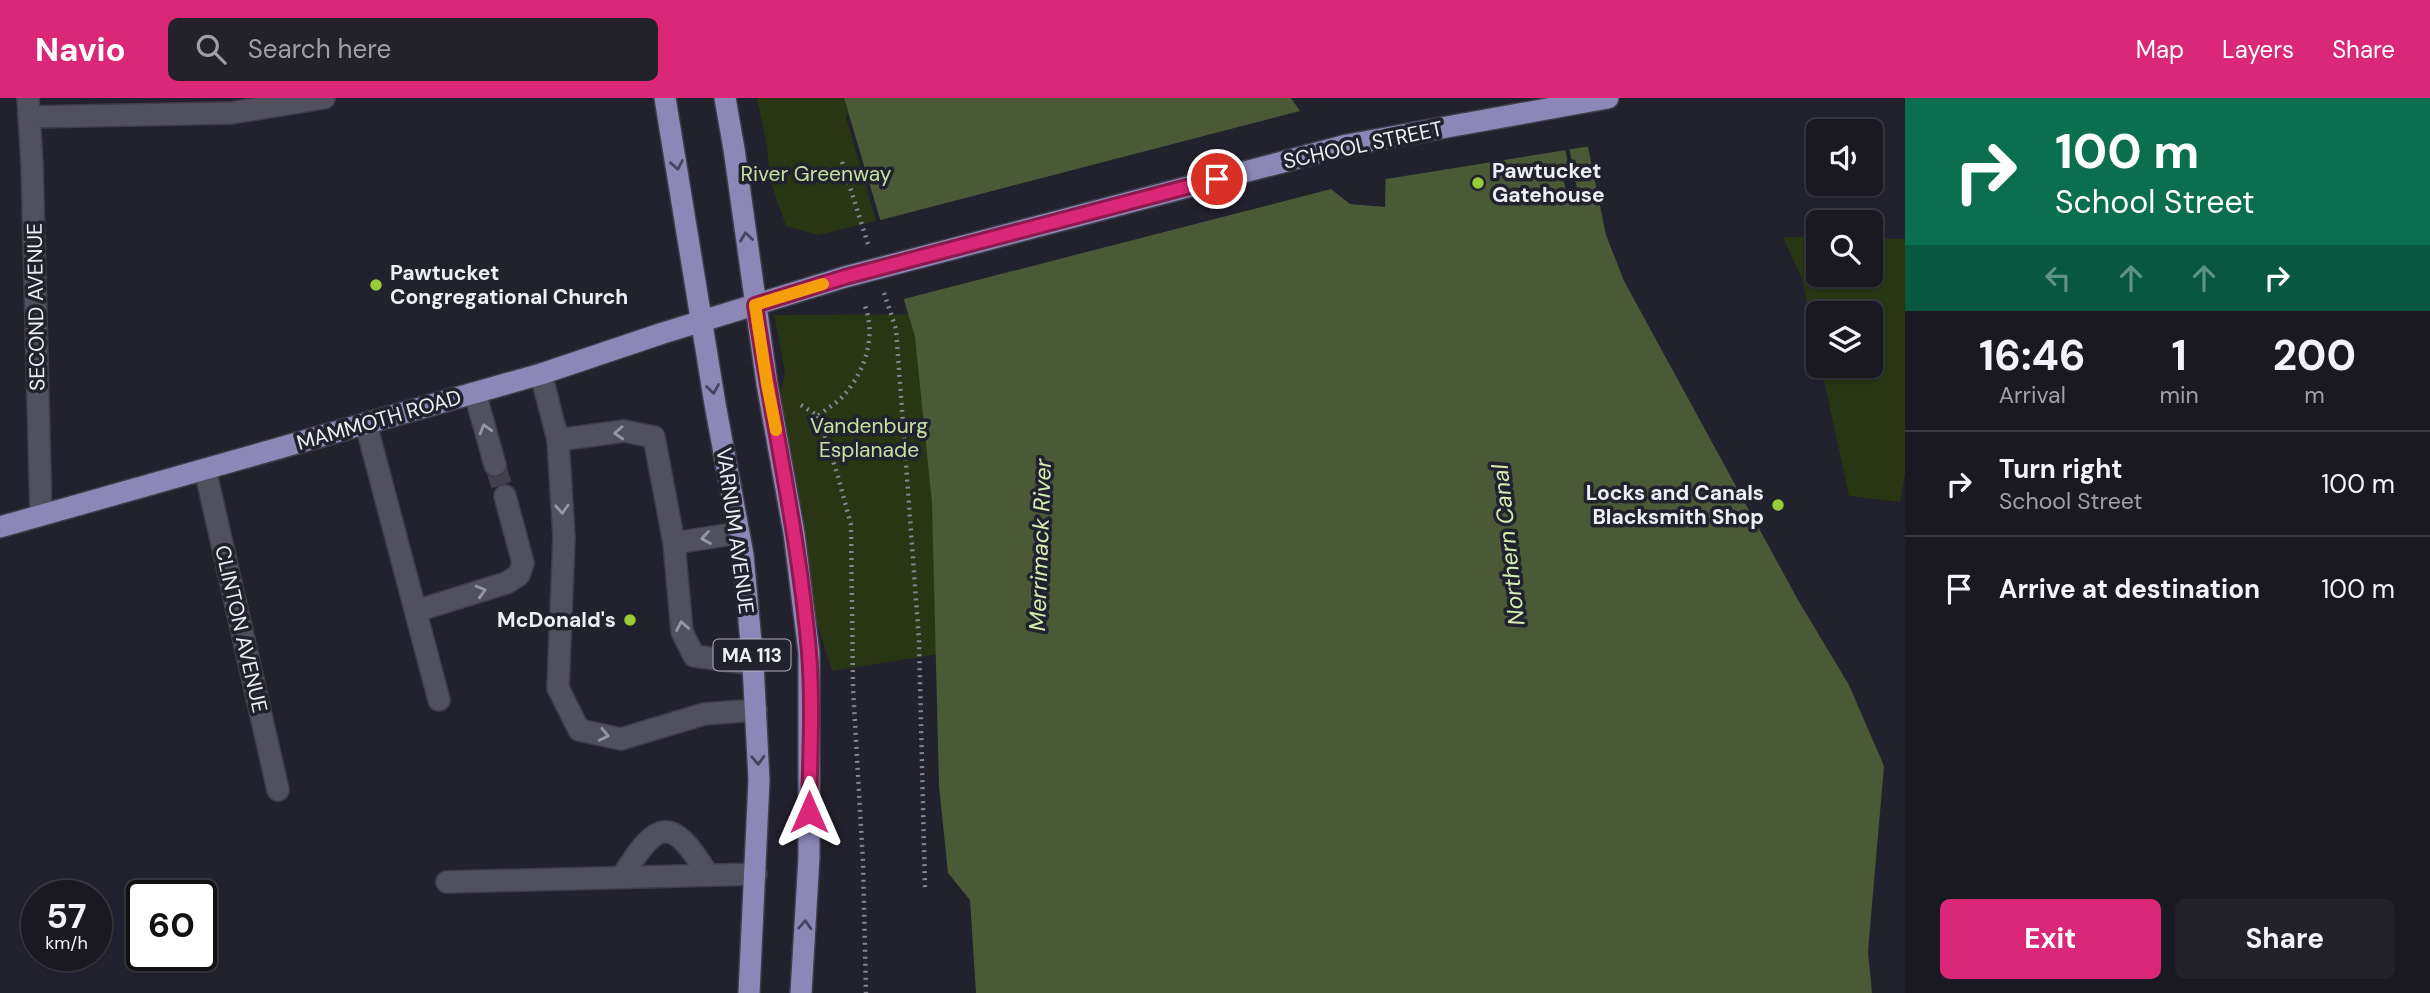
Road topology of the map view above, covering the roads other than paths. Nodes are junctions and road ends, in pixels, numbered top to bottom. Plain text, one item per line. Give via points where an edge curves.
1 (324, 98) edge
2 (665, 98) edge
3 (724, 98) edge
4 (1608, 98) edge
5 (29, 108) edge
6 (755, 305) junction
7 (702, 321) junction
8 (541, 374) junction
9 (475, 393) junction
10 (366, 424) junction
11 (558, 440) junction
12 (495, 465) tunnel mouth
13 (205, 469) junction
14 (505, 496) tunnel mouth
15 (41, 516) junction
16 (0, 527) edge
17 (739, 533) junction
18 (674, 543) junction
19 (416, 611) junction
20 (753, 664) junction
21 (439, 700) dead end
22 (756, 710) junction
23 (278, 790) dead end
24 (756, 874) junction
25 (708, 875) junction
26 (622, 877) junction
27 (447, 882) dead end
28 (749, 993) edge
29 (801, 993) edge

1 - 5 street via 231,113
2 -> 7 main road, MA 113
6 -> 3 main road, MA 113
4 - 6 main road, SCHOOL STREET, bridge via 1347,145 845,277
5 - 15 street, SECOND AVENUE
6 - 7 main road, MAMMOTH ROAD
29 -> 6 main road, MA 113 via 809,857 809,653 793,521
7 - 8 main road, MAMMOTH ROAD
7 -> 17 main road, VARNUM AVENUE / MA 113
8 - 9 main road, MAMMOTH ROAD
8 - 11 street
9 - 10 main road, MAMMOTH ROAD
12 -> 9 street
10 - 13 main road, MAMMOTH ROAD
10 - 19 street
18 -> 11 street via 654,436 624,431
11 -> 22 street via 564,537 558,688 579,730 621,738 704,714
13 - 15 main road, MAMMOTH ROAD
13 - 23 street, CLINTON AVENUE
19 -> 14 street via 519,575 523,563
15 - 16 main road, MAMMOTH ROAD
17 -> 18 street
17 - 20 main road, VARNUM AVENUE / MA 113
20 -> 18 street via 694,656 682,632
19 - 21 street
20 - 22 main road, VARNUM AVENUE / MA 113
22 -> 24 main road, VARNUM AVENUE / MA 113
24 - 25 street
24 - 28 main road, VARNUM AVENUE / MA 113
25 - 26 street
25 - 26 street via 692,847 663,831 640,848
26 - 27 street

